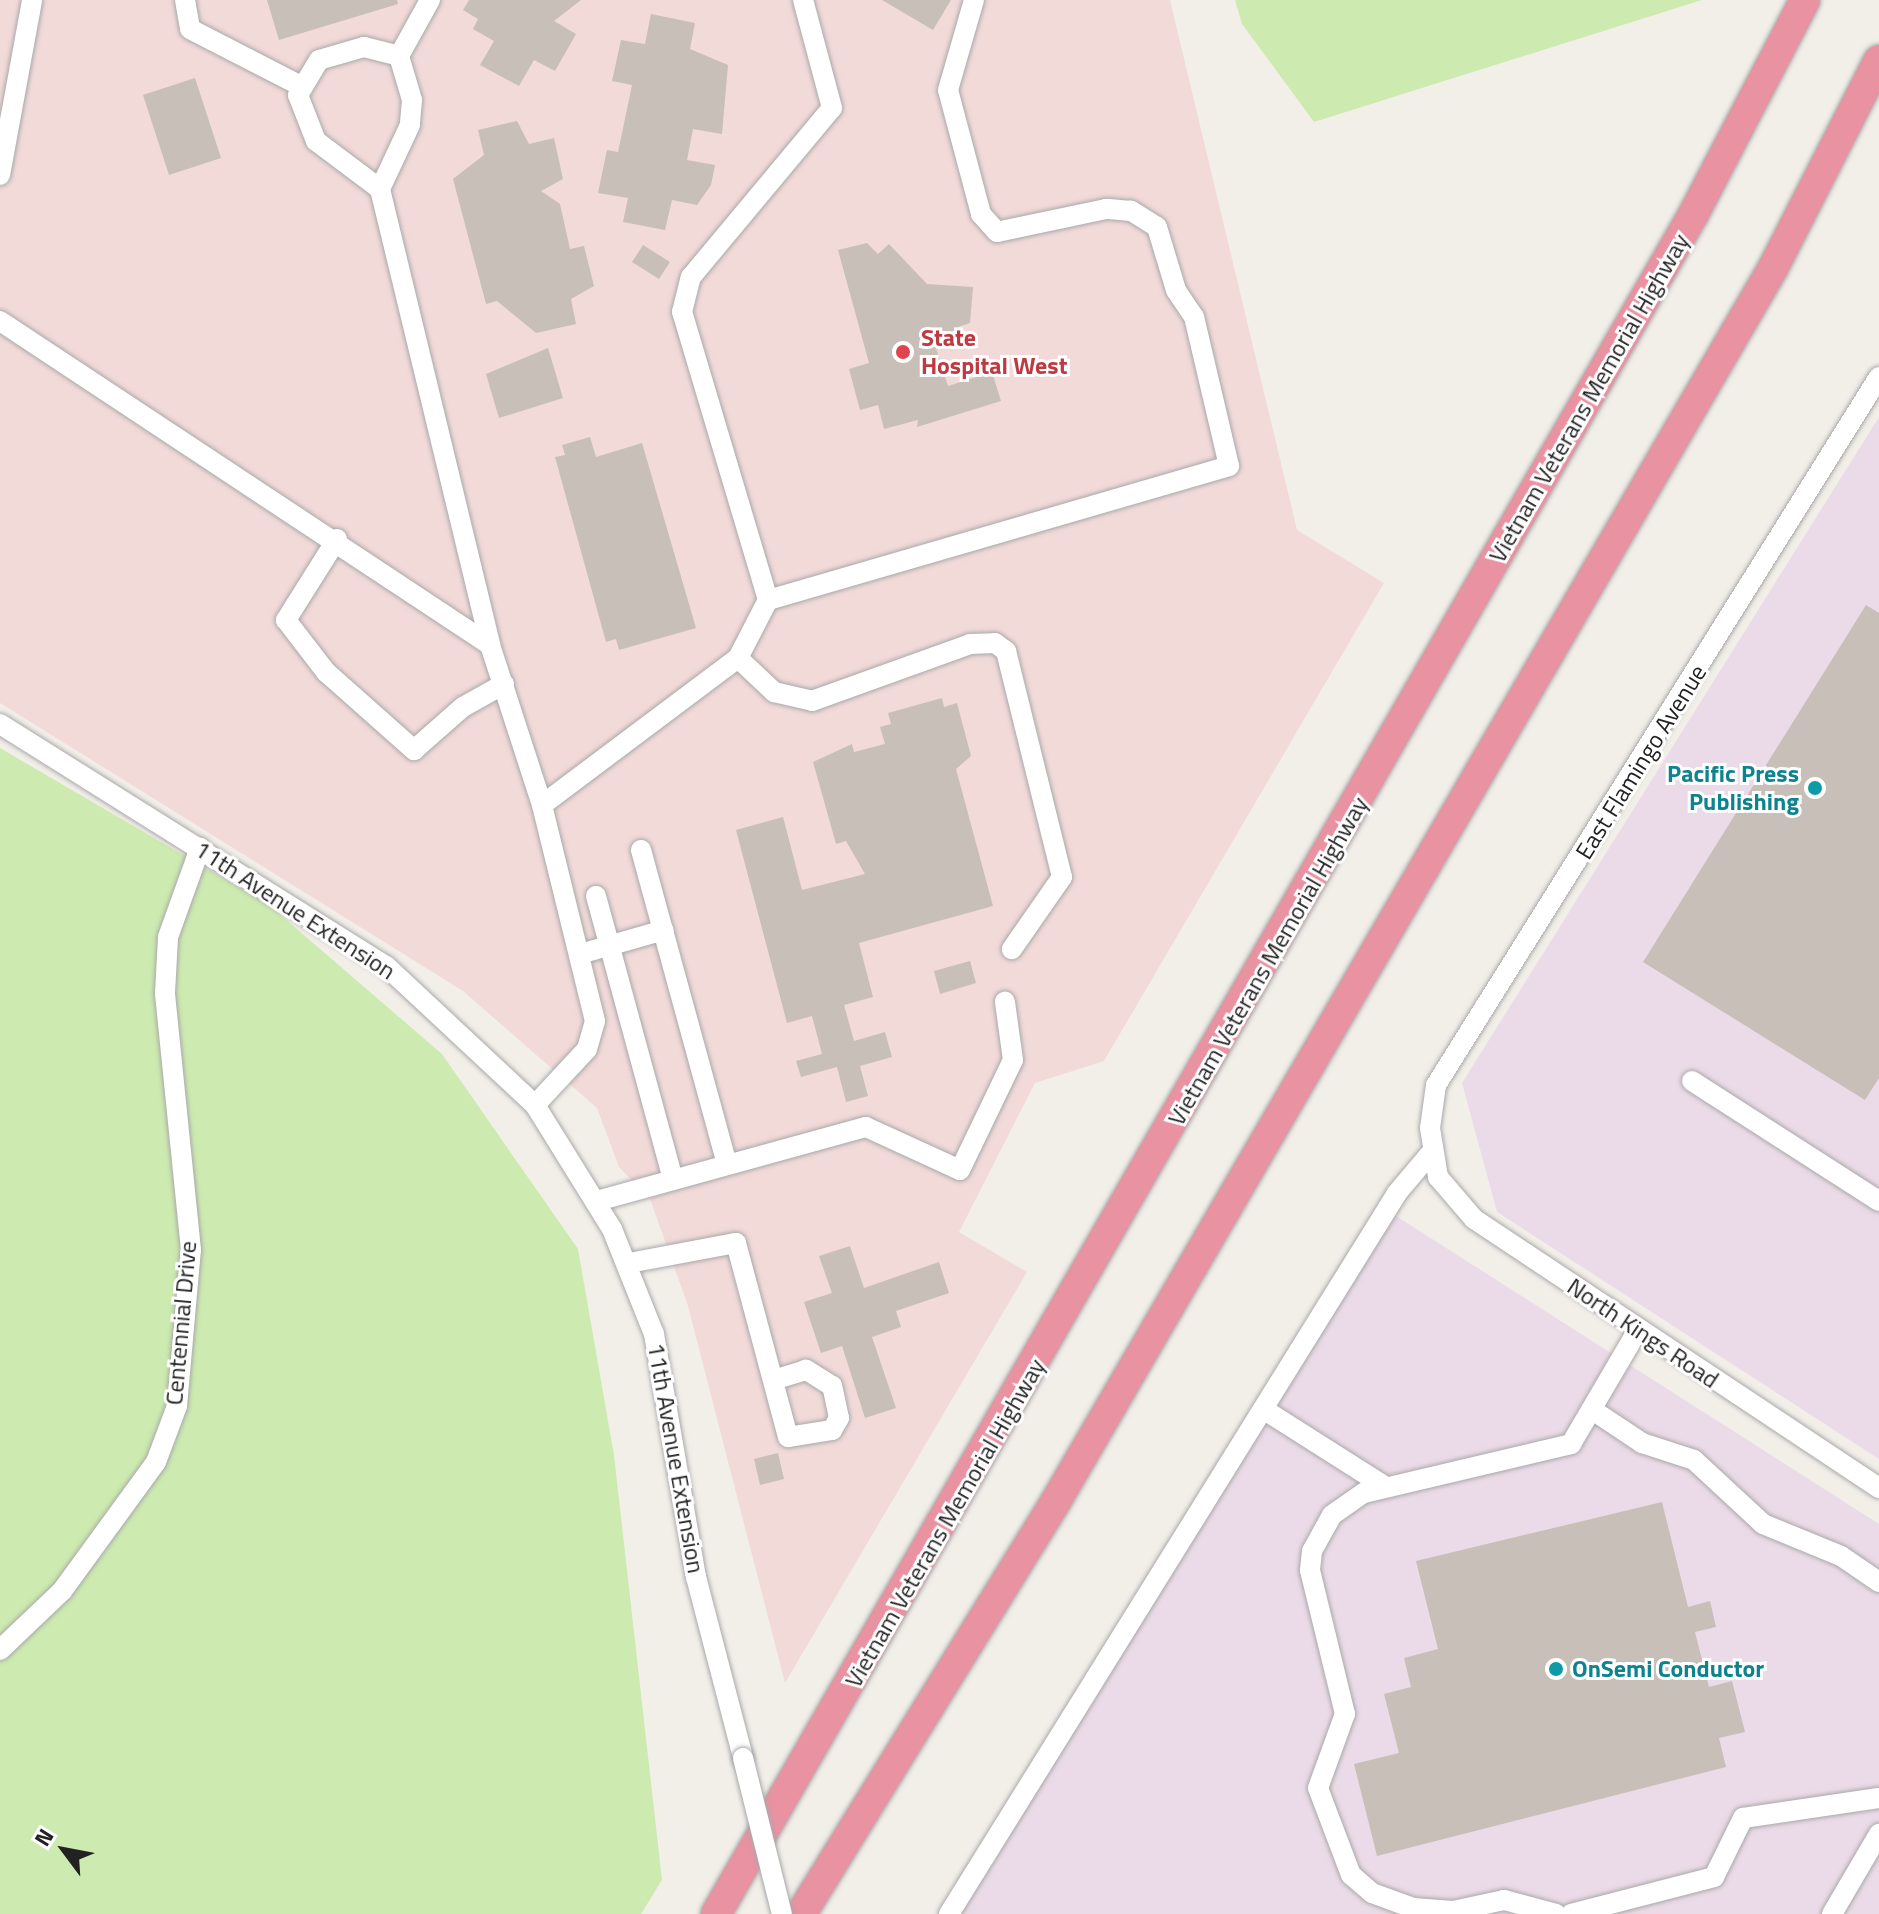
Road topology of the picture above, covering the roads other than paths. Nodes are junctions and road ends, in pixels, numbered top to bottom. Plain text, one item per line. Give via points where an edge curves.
1 (32, 0) edge
2 (185, 0) edge
3 (430, 0) edge
4 (803, 0) edge
5 (974, 0) edge
6 (1805, 0) edge
7 (399, 56) junction
8 (1879, 60) edge
9 (301, 86) junction
10 (0, 175) edge
11 (380, 189) junction
12 (0, 321) edge
13 (1879, 377) edge
14 (337, 539) junction
15 (768, 600) junction
16 (490, 645) junction
17 (738, 658) junction
18 (504, 684) junction
19 (0, 724) edge
20 (542, 805) junction
21 (200, 848) junction
22 (641, 850) dead end
23 (596, 896) dead end
24 (664, 930) junction
25 (610, 945) junction
26 (1012, 949) dead end
27 (580, 954) junction
28 (1005, 1002) dead end
29 (1692, 1081) dead end
30 (535, 1105) junction
31 (1430, 1154) junction
32 (727, 1164) junction
33 (673, 1180) junction
34 (597, 1201) junction
35 (1879, 1201) edge
36 (629, 1263) junction
37 (1638, 1330) junction
38 (773, 1380) dead end
39 (1263, 1409) junction
40 (1594, 1411) junction
41 (1386, 1487) junction
42 (1879, 1488) edge
43 (1879, 1582) edge
44 (0, 1650) edge
45 (1879, 1798) edge
46 (1879, 1834) edge
47 (1828, 1913) edge
48 (716, 1914) edge
49 (782, 1914) edge
50 (801, 1914) edge
51 (949, 1914) edge
52 (1556, 1914) edge
53 (1571, 1914) edge

1 - 10 street
2 - 9 street via 190,29
3 - 7 street
4 - 15 street via 832,108 691,277 682,312
5 - 15 street via 948,90 981,214 997,232 1106,209 1131,211 1157,227 1176,290 1194,317 1229,466
6 - 48 highway, Vietnam Veterans Memorial Highway via 1661,271
7 - 9 street via 340,48 319,60
7 - 11 street via 412,100 410,125
8 - 50 highway via 1766,281 1064,1487
9 - 11 street via 302,116 316,141
11 - 16 street
12 - 14 street
13 - 31 street, East Flamingo Avenue via 1436,1085
14 - 16 street
14 - 18 street via 286,620 326,672 414,750 463,707
15 - 17 street
16 - 18 street
17 - 20 street
17 - 26 street via 774,692 812,701 970,644 995,643 1006,651 1062,877
18 - 20 street
19 - 21 street, 11th Avenue Extension
20 - 27 street
21 - 30 street, 11th Avenue Extension via 386,966
21 - 44 street, Centennial Drive via 168,937 165,993 191,1250 177,1406 156,1462 62,1591
22 - 24 street
23 - 25 street
24 - 25 street
24 - 32 street
25 - 27 street
25 - 33 street
27 - 30 street via 594,1035
28 - 32 street via 1013,1060 960,1170 866,1127
29 - 35 street
30 - 34 street, 11th Avenue Extension
31 - 37 street, North Kings Road via 1438,1177 1474,1219
31 - 39 street via 1397,1193
32 - 33 street
33 - 34 street
34 - 36 street, 11th Avenue Extension
36 - 38 street via 736,1243
36 - 49 street, 11th Avenue Extension, bridge via 665,1380 696,1577
37 - 40 street
37 - 42 street, North Kings Road
39 - 41 street
39 - 51 street
40 - 41 street via 1571,1444
40 - 43 street via 1642,1443 1694,1460 1763,1524 1841,1556
41 - 52 street via 1347,1502 1312,1551 1310,1570 1345,1714 1318,1788 1339,1856 1372,1893 1413,1908 1453,1911 1504,1900
45 - 53 street via 1743,1818 1714,1877
46 - 47 street

